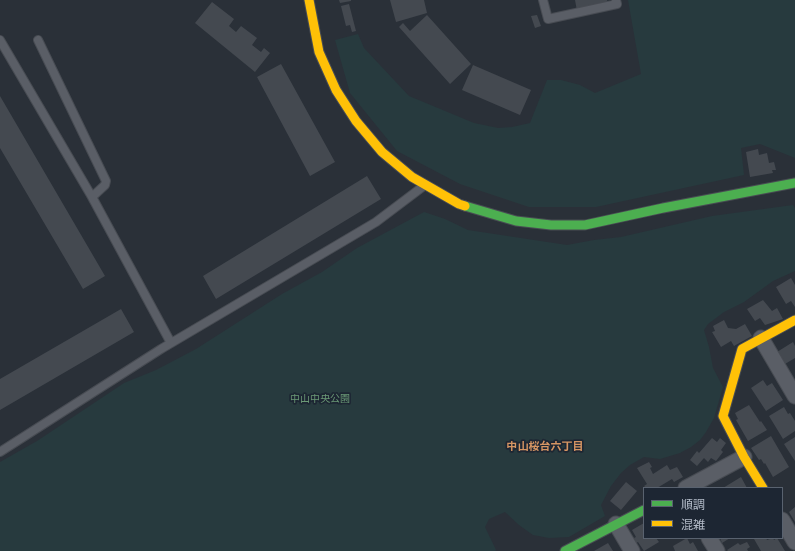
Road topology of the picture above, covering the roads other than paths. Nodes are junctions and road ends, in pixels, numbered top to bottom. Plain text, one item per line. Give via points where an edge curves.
1 (309, 0) edge
2 (543, 0) edge
3 (616, 0) edge
4 (0, 40) edge
5 (38, 40) dead end
6 (795, 183) edge
7 (425, 185) junction
8 (92, 197) junction
9 (795, 320) edge
10 (761, 338) junction
11 (171, 343) junction
12 (795, 396) edge
13 (0, 452) edge
14 (744, 457) junction
15 (688, 487) edge
16 (762, 487) edge
17 (643, 510) edge
18 (783, 522) edge
19 (616, 524) junction
20 (710, 539) edge
21 (795, 542) edge
22 (565, 551) edge
23 (632, 551) edge
24 (716, 551) edge

1 - 7 street via 319,52 340,96 356,121 382,152
2 - 3 lane via 548,19 617,4
4 - 8 lane
5 - 8 lane via 106,181
6 - 7 street via 585,225 516,221 459,204
7 - 11 lane via 376,222
8 - 11 lane
9 - 10 street
10 - 12 street
10 - 14 street via 742,349 723,416
11 - 13 lane
14 - 15 street
14 - 16 street
17 - 19 street
18 - 21 street
19 - 22 street
19 - 23 street
20 - 24 street

